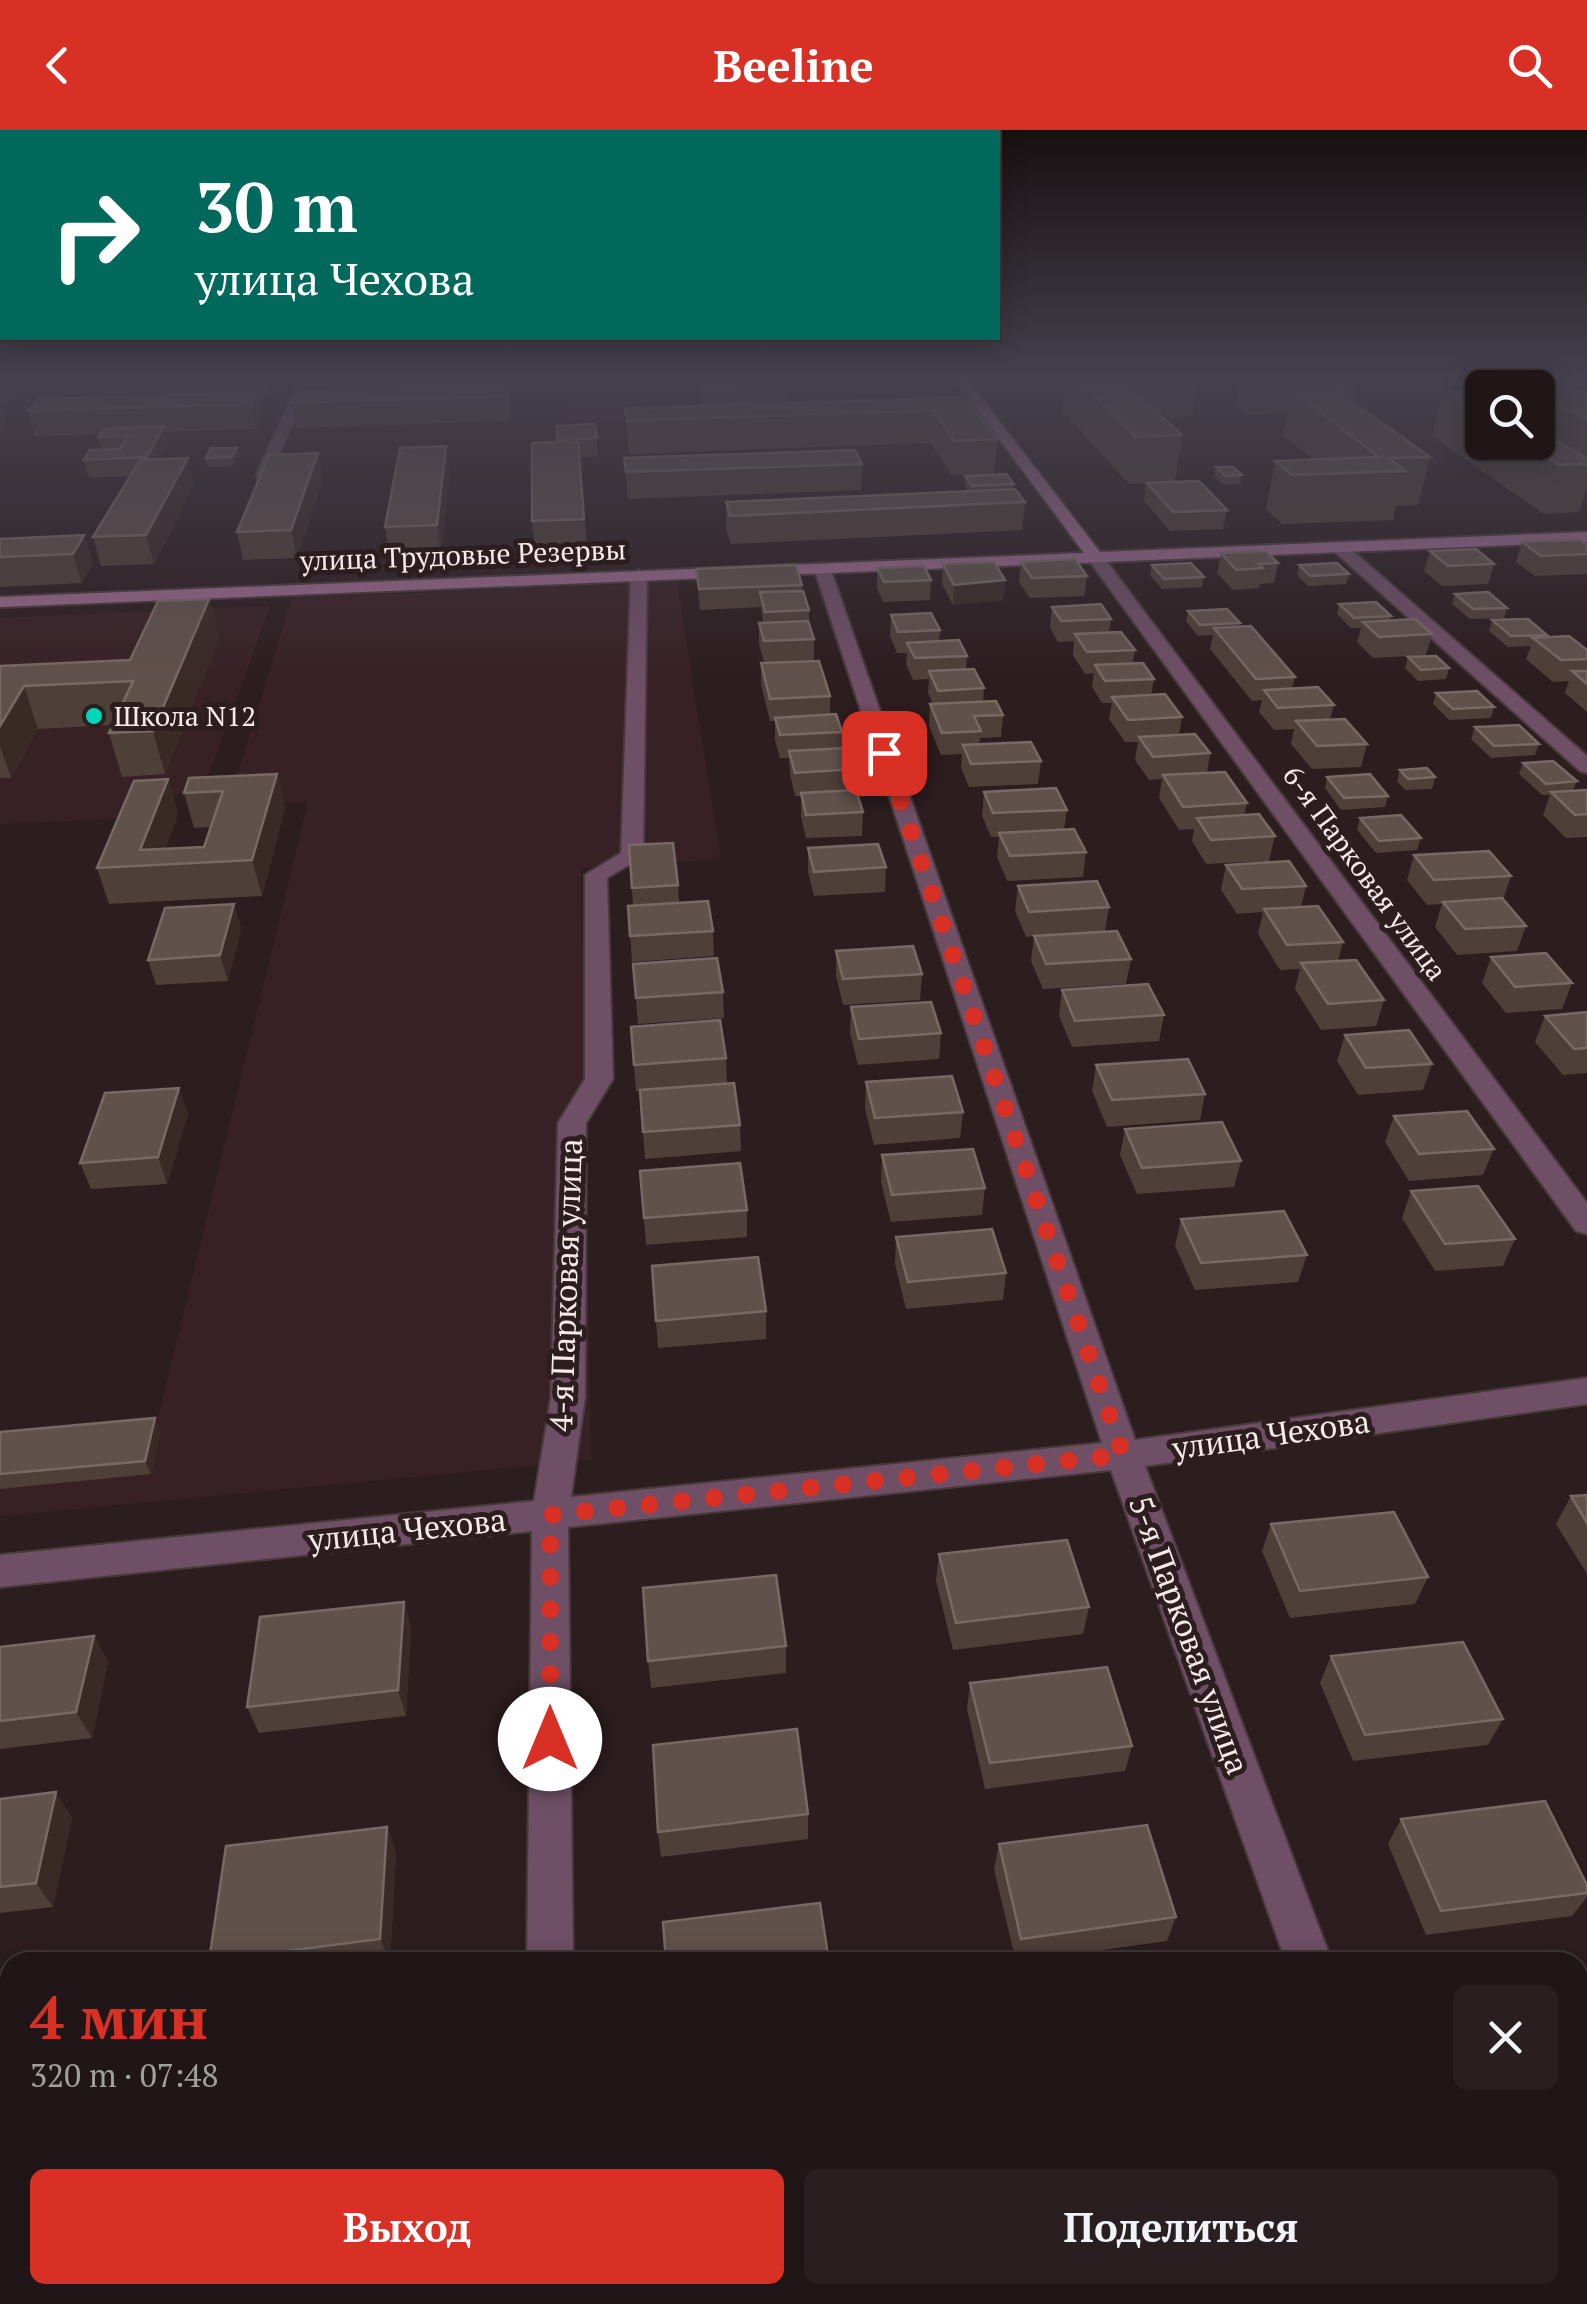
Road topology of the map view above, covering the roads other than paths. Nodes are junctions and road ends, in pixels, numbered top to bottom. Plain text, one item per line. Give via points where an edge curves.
1 (1037, 479) edge
2 (1587, 537) edge
3 (1340, 548) junction
4 (1095, 557) junction
5 (822, 568) junction
6 (640, 575) junction
7 (0, 602) edge
8 (1587, 767) edge
9 (1587, 1224) edge
10 (1587, 1391) edge
11 (1123, 1455) junction
12 (550, 1515) junction
13 (0, 1572) edge
14 (550, 1952) edge
15 (1304, 1952) edge

1 - 4 main road
2 - 3 main road, улица Трудовые Резервы
3 - 4 main road, улица Трудовые Резервы
3 - 8 street
4 - 5 main road, улица Трудовые Резервы
4 - 9 street, 6-я Парковая улица
5 - 6 main road, улица Трудовые Резервы
5 - 11 street, 5-я Парковая улица
6 - 7 main road, улица Трудовые Резервы
6 - 12 street, 4-я Парковая улица via 632,856 596,875 599,1079 572,1124 568,1397
10 - 11 street, улица Чехова
11 - 12 street, улица Чехова
11 - 15 street, 5-я Парковая улица
12 - 13 street, улица Чехова
12 - 14 street, 4-я Парковая улица

